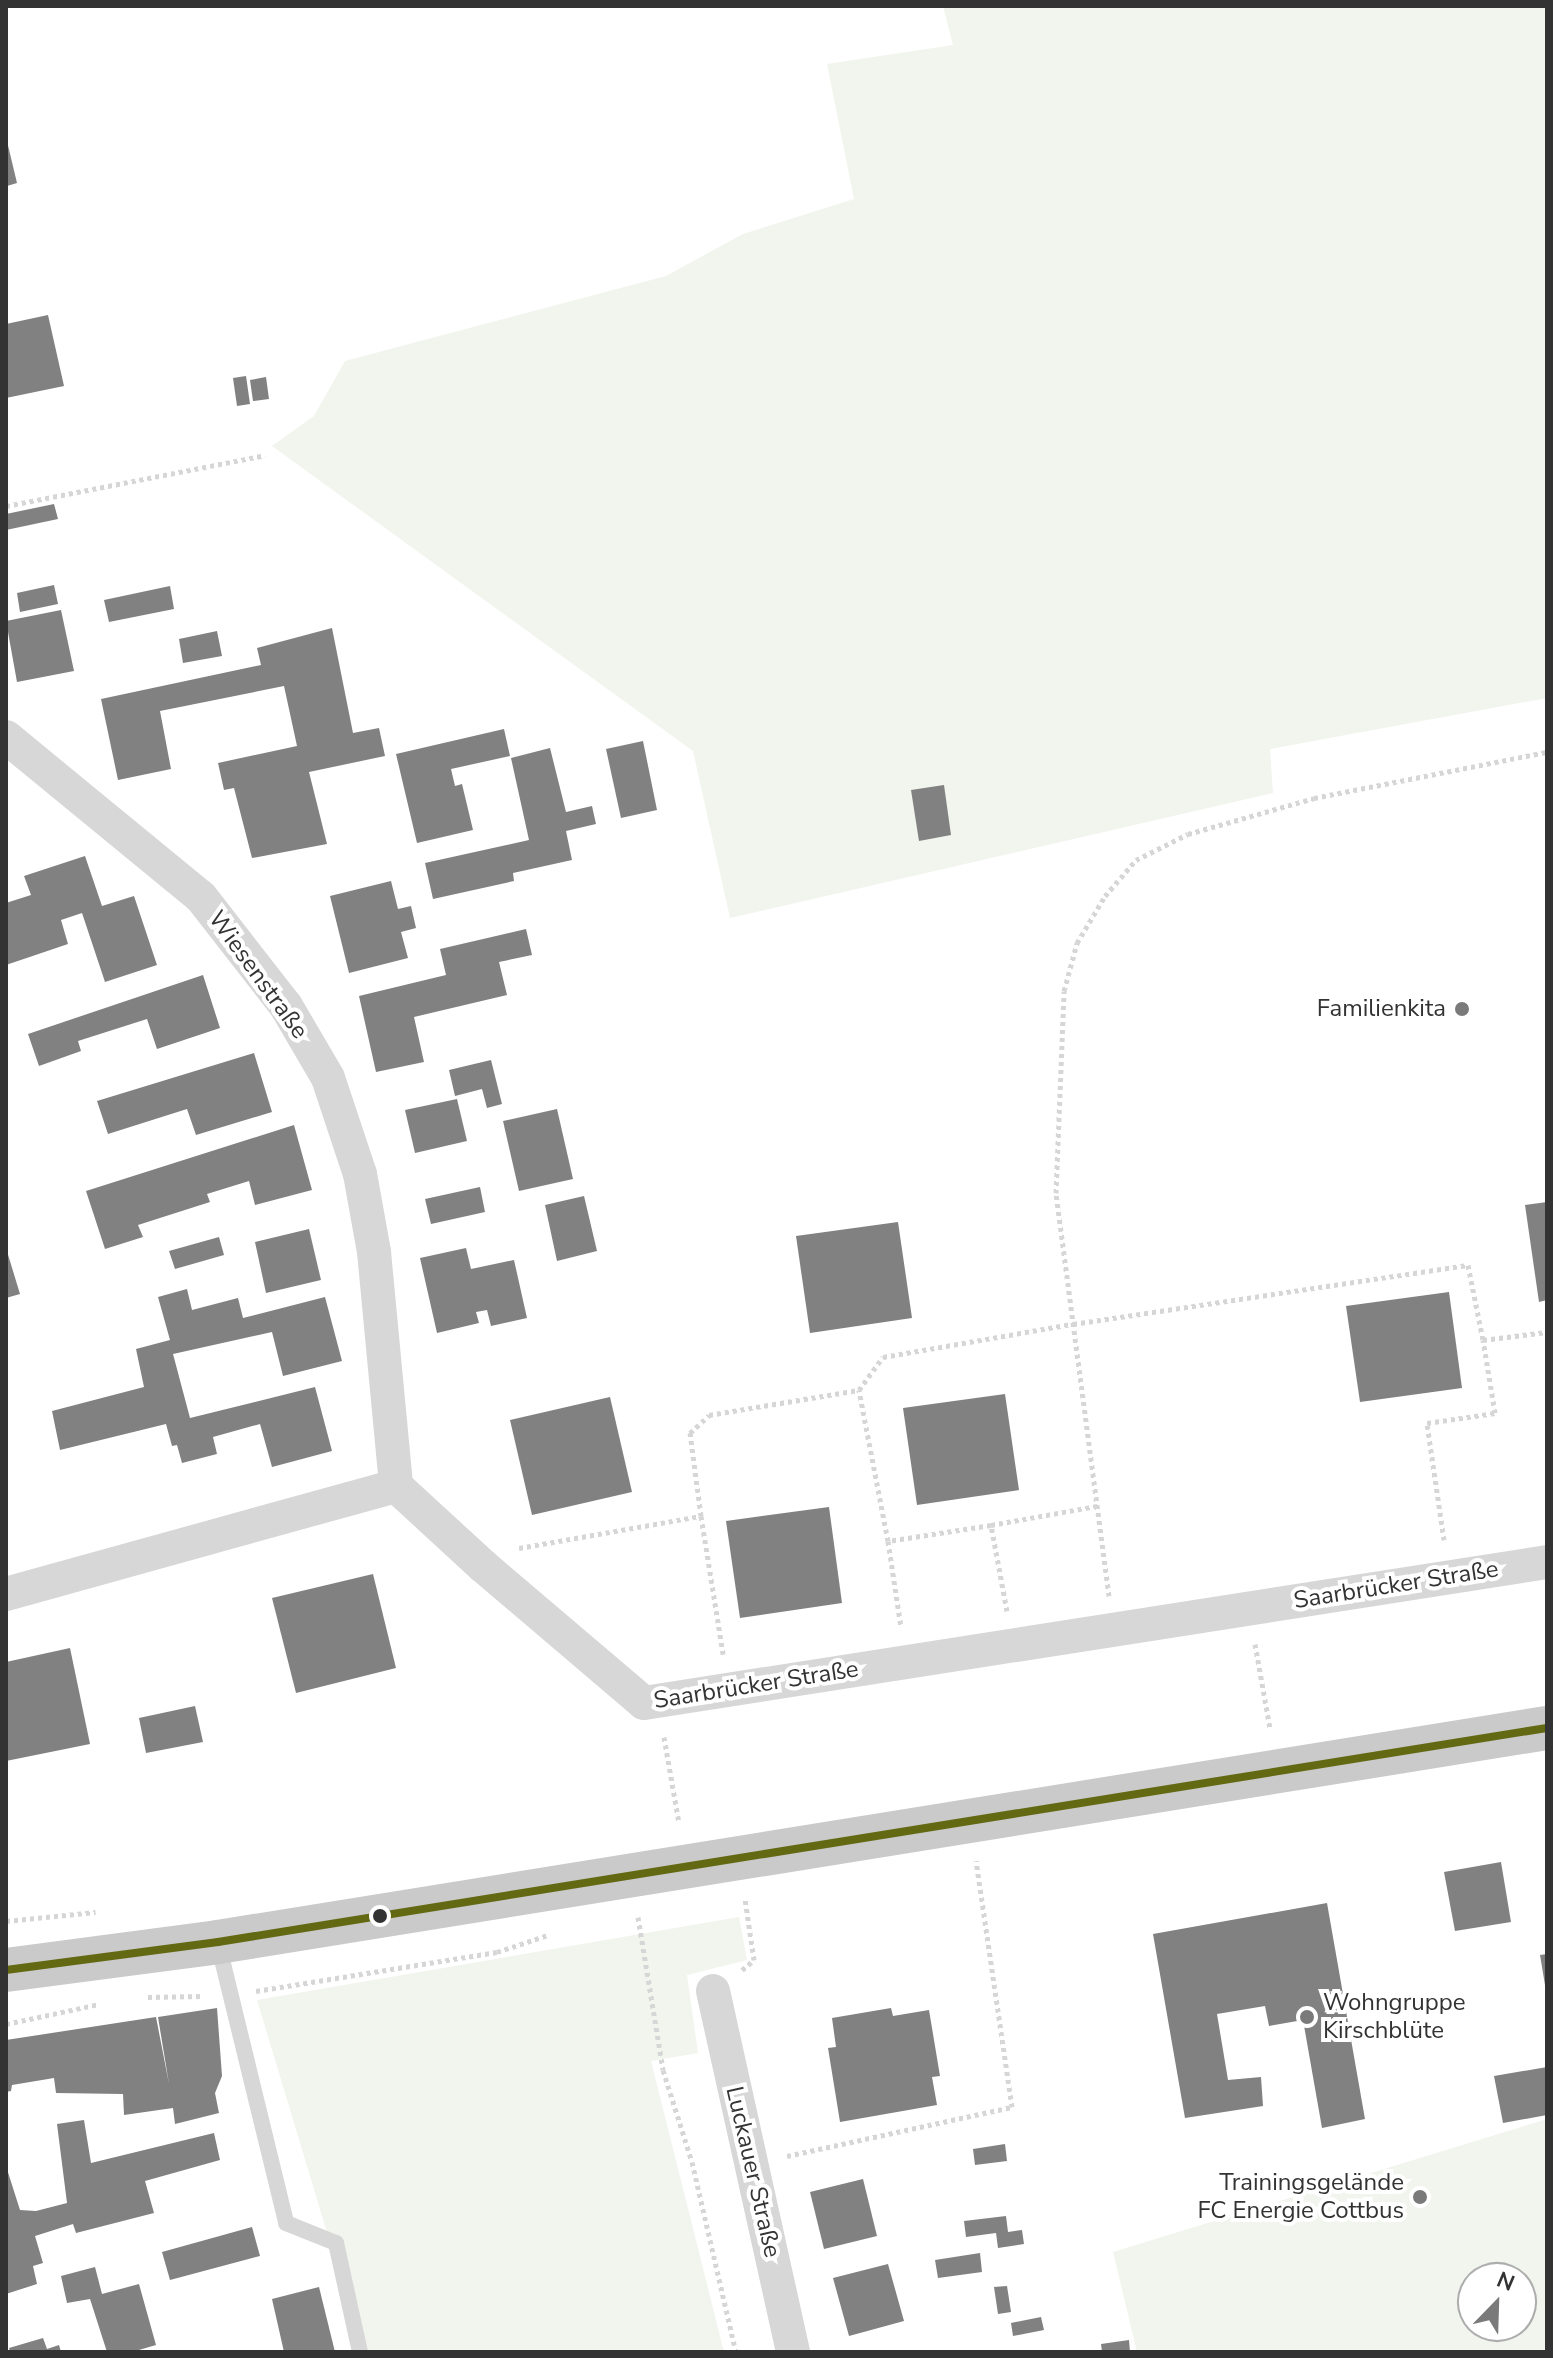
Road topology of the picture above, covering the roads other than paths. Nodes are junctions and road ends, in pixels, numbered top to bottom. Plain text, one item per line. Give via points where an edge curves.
1 (6, 737) edge
2 (396, 1486) junction
3 (1547, 1562) edge
4 (6, 1594) edge
5 (1547, 1728) edge
6 (218, 1942) junction
7 (6, 1970) edge
8 (713, 1991) road end
9 (360, 2352) edge
10 (793, 2352) edge

1 - 2 street, Wiesenstraße via 201,897 286,1006 328,1078 360,1174 374,1252
2 - 3 street, Saarbrücker Straße via 644,1703
2 - 4 street
5 - 6 main road
6 - 7 main road
6 - 9 lane via 286,2223 336,2243
8 - 10 street, Luckauer Straße

